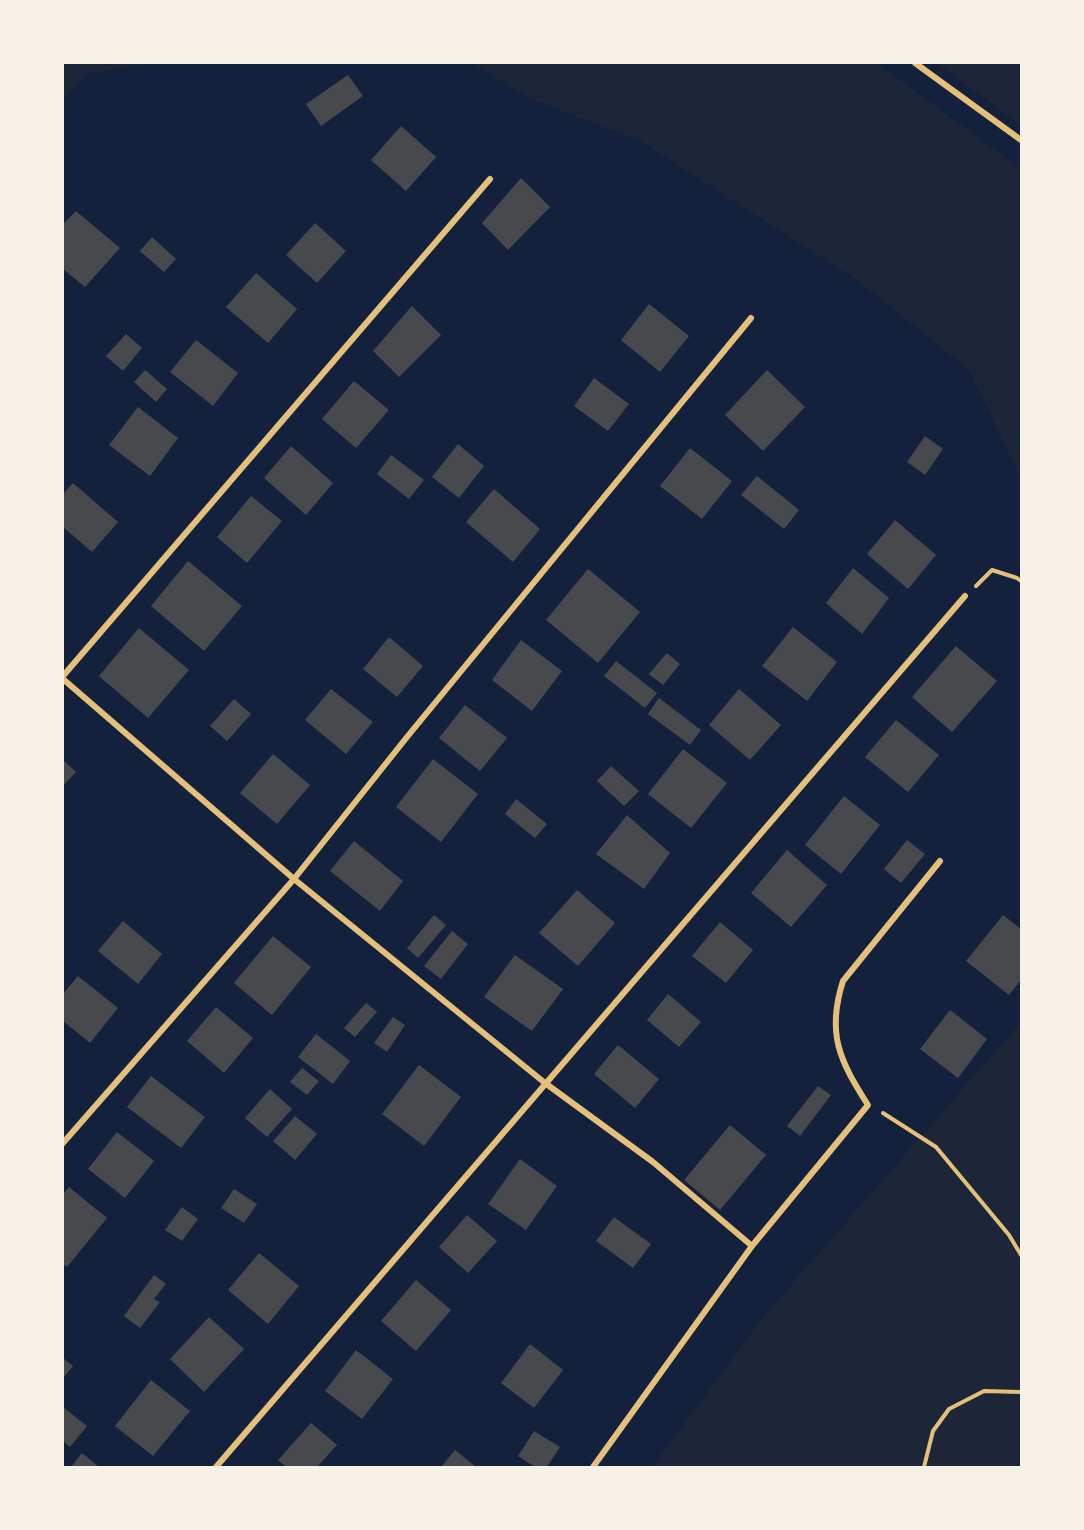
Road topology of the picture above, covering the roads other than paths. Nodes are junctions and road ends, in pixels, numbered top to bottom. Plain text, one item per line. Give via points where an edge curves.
1 (915, 63) edge
2 (1021, 141) edge
3 (490, 179) dead end
4 (751, 318) dead end
5 (964, 596) road end
6 (63, 678) edge
7 (940, 861) dead end
8 (294, 879) junction
9 (545, 1083) junction
10 (63, 1143) edge
11 (752, 1246) junction
12 (216, 1467) edge
13 (593, 1467) edge

1 - 2 street
3 - 6 street
4 - 8 street
5 - 9 street
6 - 8 street
7 - 11 street via 843,981 836,1001 835,1030 841,1059 868,1106
8 - 9 street
8 - 10 street
9 - 11 street via 652,1162
9 - 12 street
11 - 13 street

